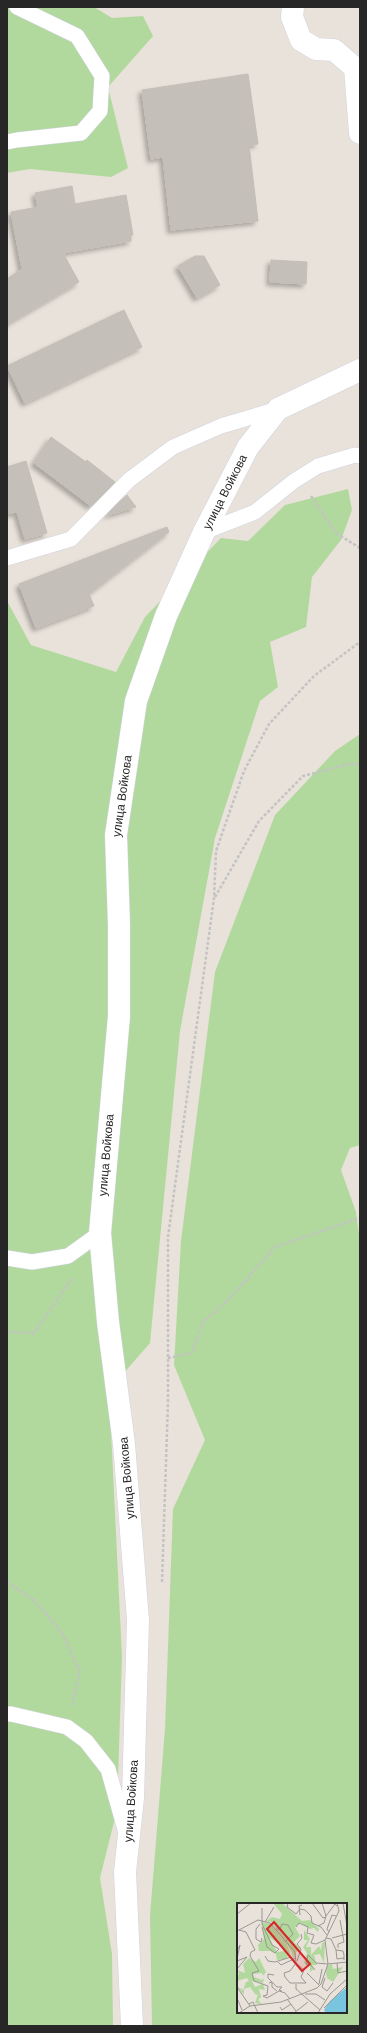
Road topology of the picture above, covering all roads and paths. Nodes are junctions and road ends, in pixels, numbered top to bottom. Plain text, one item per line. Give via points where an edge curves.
1 (17, 7) edge
2 (293, 7) edge
3 (360, 133) edge
4 (7, 142) edge
5 (360, 370) edge
6 (278, 409) junction
7 (360, 456) edge
8 (299, 478) junction
9 (204, 532) junction
10 (360, 548) edge
11 (7, 558) edge
12 (360, 642) edge
13 (360, 765) edge
14 (214, 898) junction
15 (360, 1218) edge
16 (100, 1233) junction
17 (7, 1258) edge
18 (72, 1277) dead end
19 (7, 1332) edge
20 (168, 1358) junction
21 (7, 1582) edge
22 (162, 1583) dead end
23 (7, 1714) edge
24 (67, 1727) junction
25 (128, 1841) junction
26 (7, 1932) edge
27 (7, 1969) edge
28 (132, 2026) edge

1 - 4 lane via 77,36 102,76 100,111 81,133
2 - 3 street via 292,18 301,40 316,49 334,50 355,68
5 - 6 street, улица Войкова
6 - 9 street, улица Войкова via 248,447
6 - 11 lane via 221,426 173,448 129,480 71,539
7 - 8 lane via 318,466
8 - 9 lane via 255,512
8 - 10 path via 336,533
9 - 16 street, улица Войкова via 166,616 136,701 116,835 120,925 119,1016
12 - 14 path via 314,676 269,724 244,771 216,851
13 - 14 path via 350,764 303,776 259,821
14 - 20 path via 168,1237
15 - 20 path via 275,1247 228,1300 203,1322 192,1353
16 - 17 lane via 68,1256 32,1262
16 - 25 street, улица Войкова via 108,1322 124,1444 138,1620 133,1798
18 - 19 path via 34,1333
20 - 22 path
21 - 24 path via 35,1601 53,1622 62,1633 80,1671
23 - 24 lane
24 - 25 lane via 86,1741 108,1769
25 - 28 street, улица Войкова via 126,1872
26 - 27 path

